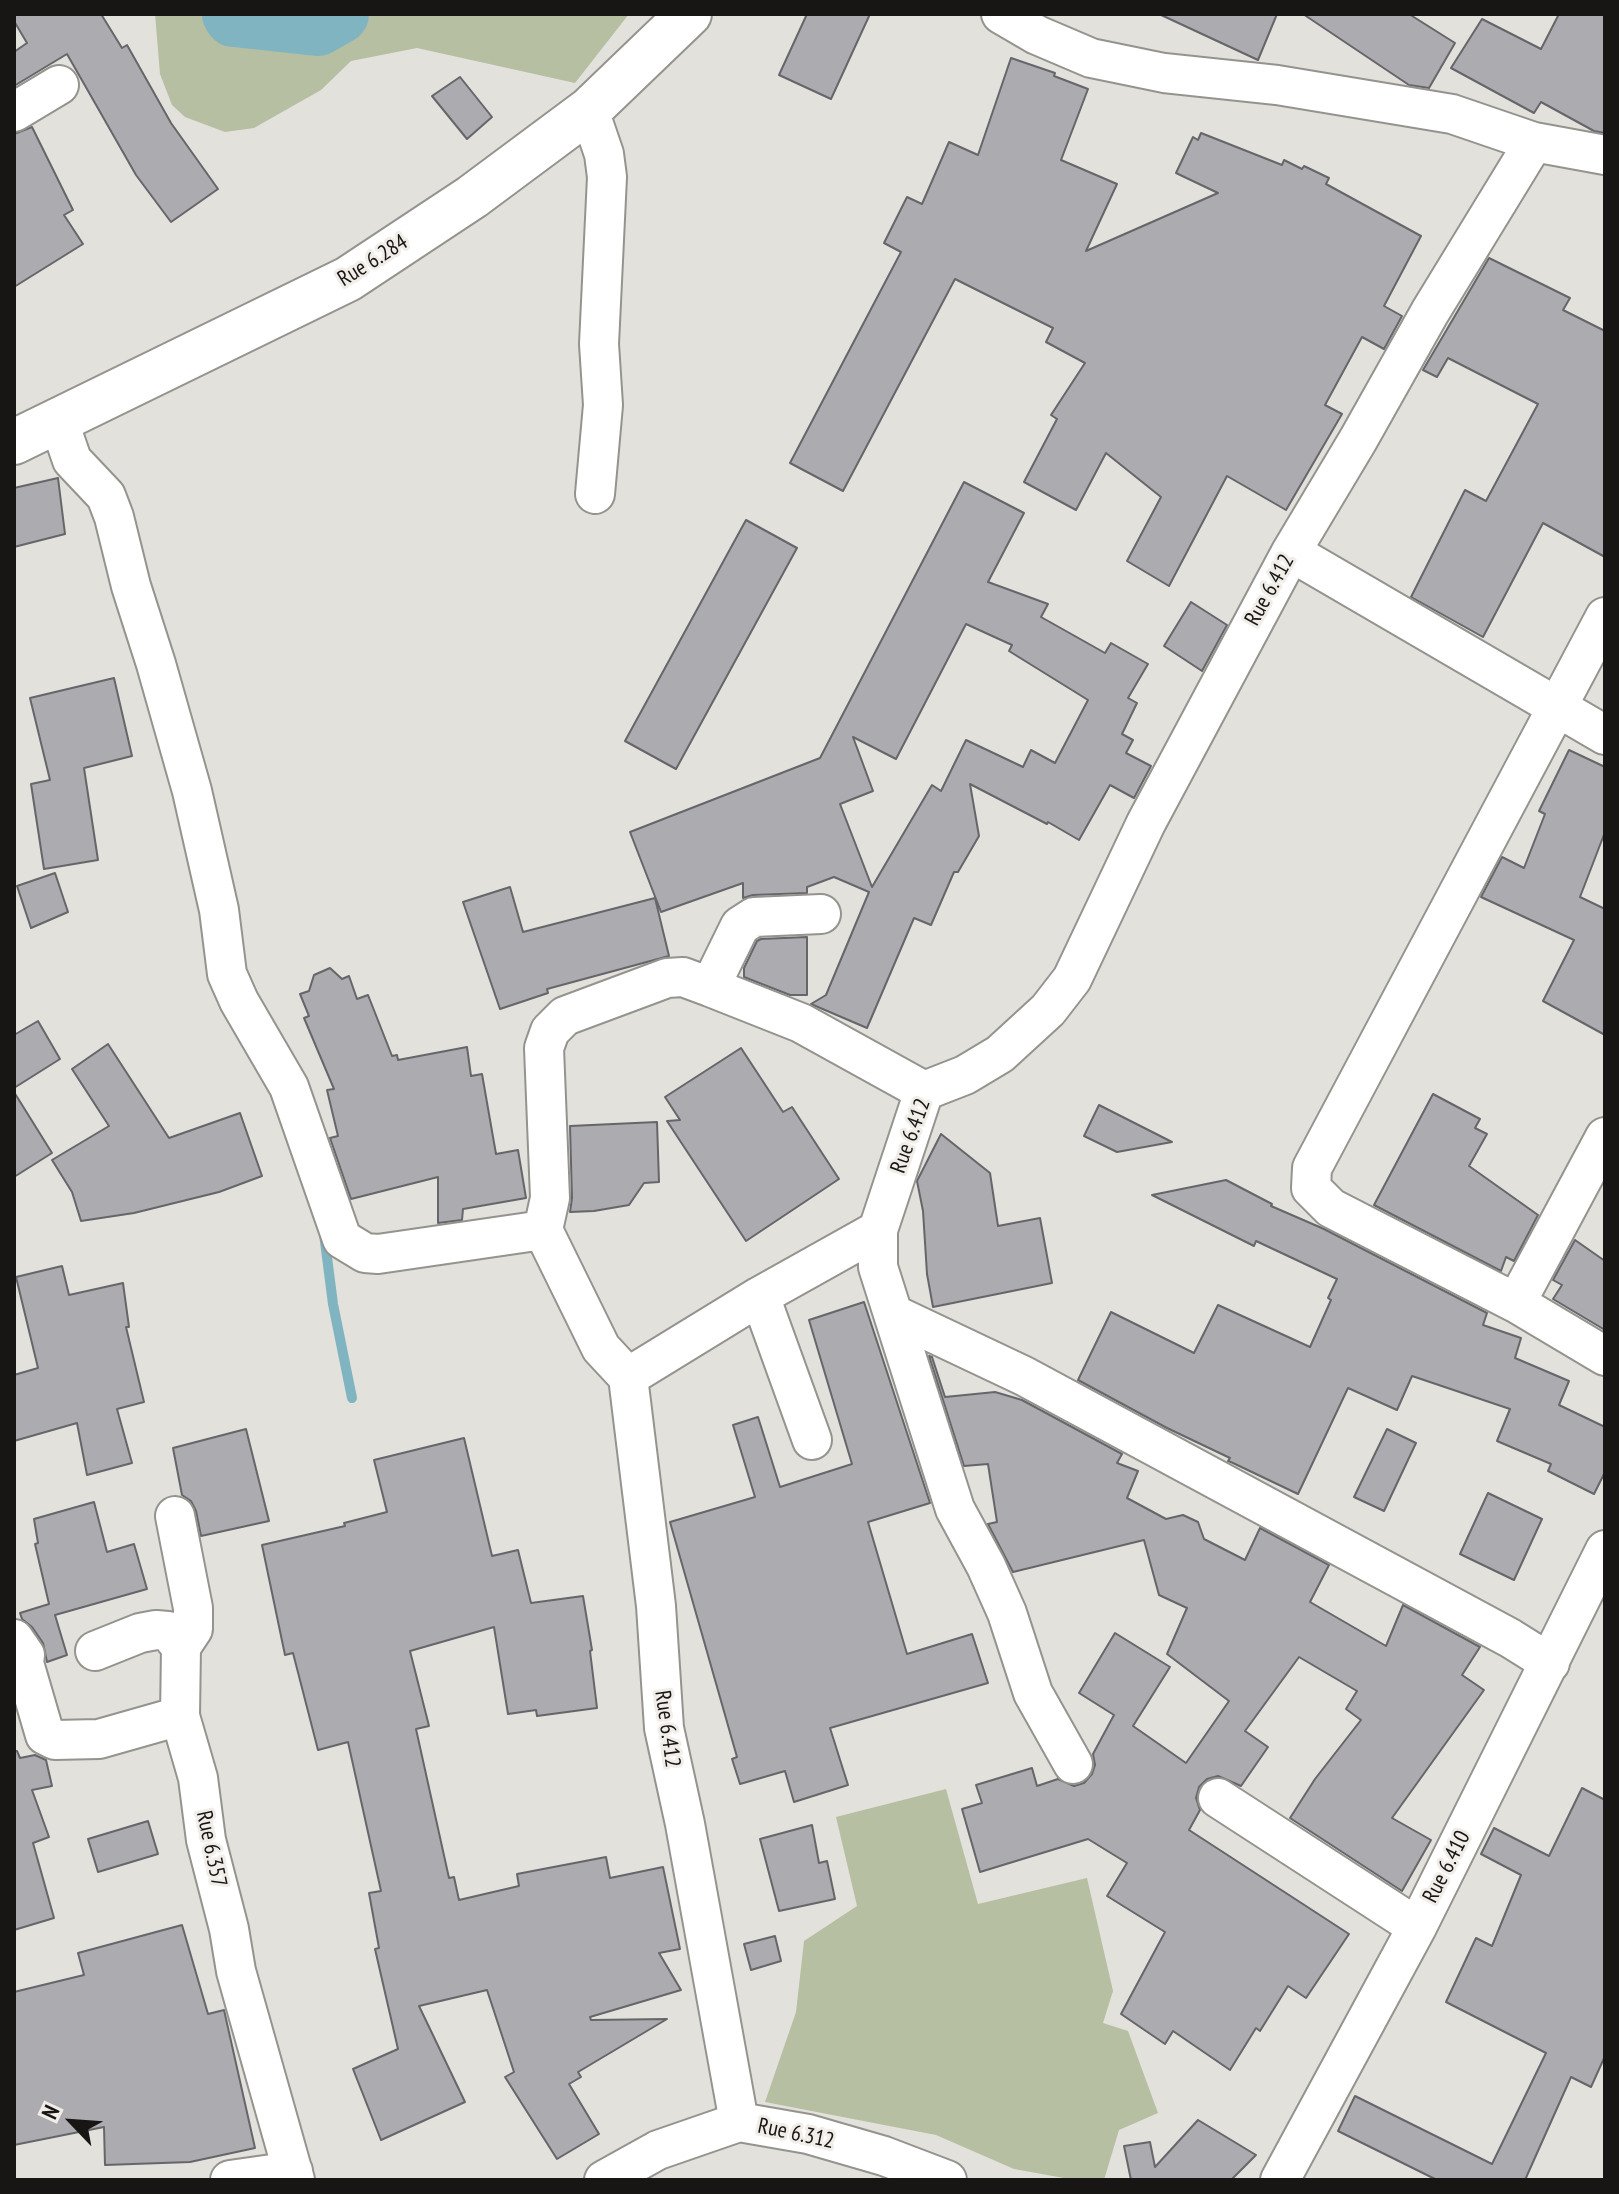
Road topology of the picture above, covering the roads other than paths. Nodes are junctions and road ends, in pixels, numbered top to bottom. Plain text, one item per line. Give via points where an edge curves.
1 (689, 14) edge
2 (1001, 14) edge
3 (59, 85) dead end
4 (589, 110) junction
5 (14, 112) edge
6 (1534, 142) junction
7 (1605, 155) edge
8 (59, 422) junction
9 (14, 442) edge
10 (595, 494) dead end
11 (1291, 552) junction
12 (1605, 617) edge
13 (1555, 708) junction
14 (1605, 735) edge
15 (821, 914) dead end
16 (710, 987) junction
17 (924, 1091) junction
18 (1605, 1137) edge
19 (543, 1230) junction
20 (878, 1230) junction
21 (760, 1296) junction
22 (1516, 1303) junction
23 (893, 1314) junction
24 (1605, 1356) edge
25 (628, 1377) junction
26 (812, 1440) dead end
27 (175, 1516) dead end
28 (1605, 1550) edge
29 (14, 1639) edge
30 (181, 1647) junction
31 (95, 1651) dead end
32 (1550, 1663) junction
33 (180, 1716) junction
34 (1073, 1764) dead end
35 (1218, 1798) dead end
36 (1417, 1927) junction
37 (739, 2122) junction
38 (294, 2175) edge
39 (230, 2180) edge
40 (604, 2180) edge
41 (947, 2180) edge
42 (1280, 2180) edge

1 - 4 street, Rue 6.284
2 - 6 street via 1091,58 1452,114
3 - 5 street
4 - 8 street, Rue 6.284 via 472,197 348,279
4 - 10 street via 607,177 599,344 603,405
6 - 7 street
6 - 11 street, Rue 6.412
8 - 9 street, Rue 6.284
8 - 19 street via 72,460 106,496 114,517 195,804 227,974 289,1087 342,1239 365,1253 378,1254
11 - 13 street
11 - 17 street, Rue 6.412 via 1146,823 1072,979 1048,1010 1000,1054
12 - 13 street
13 - 14 street
13 - 22 street via 1312,1168 1311,1188 1331,1208
15 - 16 street via 754,917 740,926
16 - 17 street via 801,1023
16 - 19 street via 683,977 667,978 565,1016 550,1031 544,1048 550,1198
17 - 20 street, Rue 6.412
18 - 22 street
19 - 25 street via 601,1348
20 - 21 street
20 - 23 street, Rue 6.412 via 878,1267
21 - 25 street
21 - 26 street
22 - 24 street
23 - 32 street via 1024,1376
23 - 34 street, Rue 6.412 via 955,1509 1002,1602 1033,1693
25 - 37 street, Rue 6.412 via 656,1606 664,1728
27 - 30 street, Rue 6.357 via 193,1608 193,1629
28 - 32 street, Rue 6.410
29 - 33 street via 25,1655 45,1735 55,1740 99,1739
30 - 31 street via 168,1631 156,1630
30 - 33 street, Rue 6.357
32 - 36 street, Rue 6.410
33 - 38 street, Rue 6.357 via 198,1778 206,1840 236,1971
35 - 36 street
36 - 42 street, Rue 6.410
37 - 40 street, Rue 6.312 via 658,2150
37 - 41 street, Rue 6.312 via 808,2134
38 - 39 street

